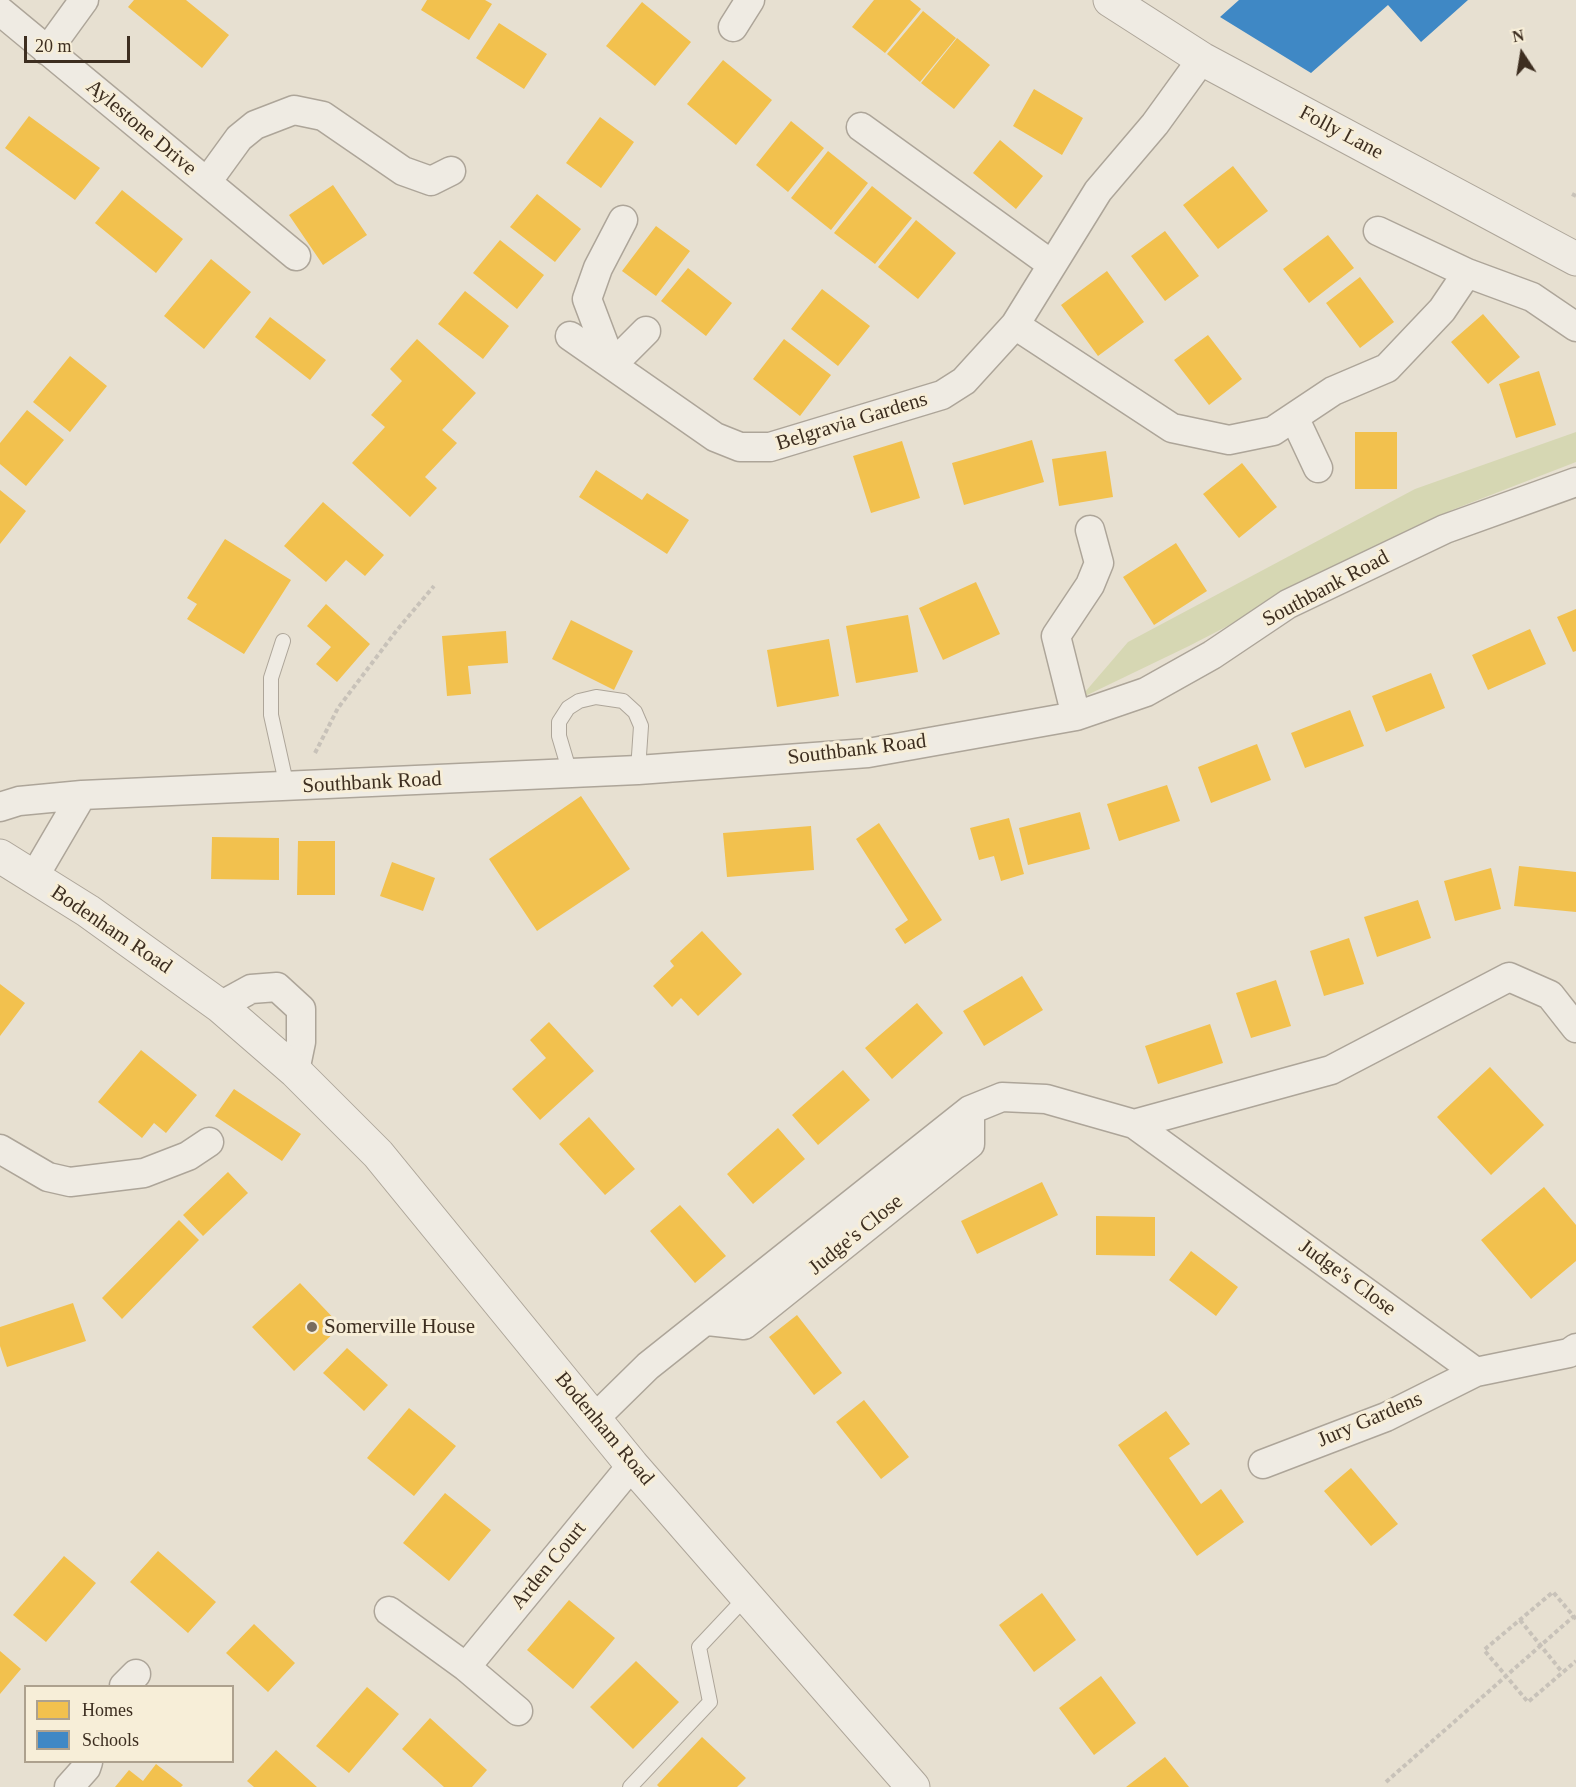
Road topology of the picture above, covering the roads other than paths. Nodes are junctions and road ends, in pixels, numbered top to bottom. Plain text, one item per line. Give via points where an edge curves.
1 (84, 0) edge
2 (750, 0) edge
3 (1110, 0) edge
4 (0, 11) edge
5 (733, 27) dead end
6 (47, 51) junction
7 (1202, 59) junction
8 (861, 127) dead end
9 (451, 171) dead end
10 (207, 182) junction
11 (623, 220) dead end
12 (1378, 231) dead end
13 (1574, 252) edge
14 (296, 256) dead end
15 (1051, 264) junction
16 (1467, 273) junction
17 (1015, 326) junction
18 (1576, 327) edge
19 (646, 331) dead end
20 (570, 336) dead end
21 (612, 365) junction
22 (1294, 417) junction
23 (1318, 468) dead end
24 (1576, 482) edge
25 (1090, 530) dead end
26 (284, 641) dead end
27 (1076, 716) junction
28 (638, 770) junction
29 (570, 773) junction
30 (293, 787) junction
31 (82, 795) junction
32 (0, 807) edge
33 (0, 856) edge
34 (34, 878) junction
35 (220, 1006) junction
36 (1576, 1028) edge
37 (295, 1071) junction
38 (1134, 1124) junction
39 (209, 1142) dead end
40 (0, 1149) edge
41 (1576, 1348) edge
42 (1476, 1372) junction
43 (595, 1418) junction
44 (1263, 1464) dead end
45 (632, 1465) junction
46 (747, 1596) junction
47 (389, 1611) dead end
48 (466, 1667) junction
49 (518, 1711) dead end
50 (87, 1763) edge
51 (69, 1787) edge
52 (630, 1787) edge
53 (913, 1787) edge

1 - 6 street
2 - 5 street
3 - 7 street, Folly Lane
4 - 6 street, Aylestone Drive
6 - 10 street, Aylestone Drive
7 - 13 street, Folly Lane
7 - 15 street, Belgravia Gardens via 1155,124 1098,191
8 - 15 street
9 - 10 street, Aylestone Drive via 430,181 412,174 323,116 294,110 255,125 239,138
10 - 14 street, Aylestone Drive
11 - 21 street via 587,299
12 - 16 street
15 - 17 street, Belgravia Gardens
16 - 18 street via 1532,297
16 - 22 street via 1442,310 1387,368 1333,391
17 - 21 street, Belgravia Gardens via 964,381 942,395 770,447 740,447 715,437
17 - 22 street via 1172,428 1229,440 1273,430
19 - 21 street
20 - 21 street, Belgravia Gardens
22 - 23 street
24 - 27 street, Southbank Road via 1445,529 1288,604 1212,655 1146,692
25 - 27 street via 1099,563 1090,585 1056,636
26 - 30 lane via 271,678 271,715
27 - 28 street, Southbank Road via 868,753
28 - 29 street, Southbank Road
28 - 29 lane via 641,726 635,712 622,701 597,697 568,708 559,722
29 - 30 street, Southbank Road
30 - 31 street, Southbank Road
31 - 32 street, Southbank Road via 19,801
31 - 34 street
33 - 34 street, Bodenham Road
34 - 35 street, Bodenham Road
35 - 37 street, Bodenham Road
35 - 37 street via 251,988 277,987 301,1009 301,1041
36 - 38 street via 1550,995 1509,977 1331,1070
37 - 43 street, Bodenham Road via 378,1154
38 - 42 street, Judge's Close
38 - 43 street, Judge's Close via 1046,1099 1002,1097 970,1110 970,1144 744,1325 708,1321 648,1366
39 - 40 street via 188,1156 144,1173 70,1182 48,1177
41 - 42 street via 1569,1353
42 - 44 street, Jury Gardens via 1386,1417
43 - 45 street, Bodenham Road
45 - 46 street, Bodenham Road
45 - 48 street, Arden Court
46 - 52 lane via 699,1647 710,1701
46 - 53 street, Bodenham Road
47 - 48 street
48 - 49 street
50 - 51 street

